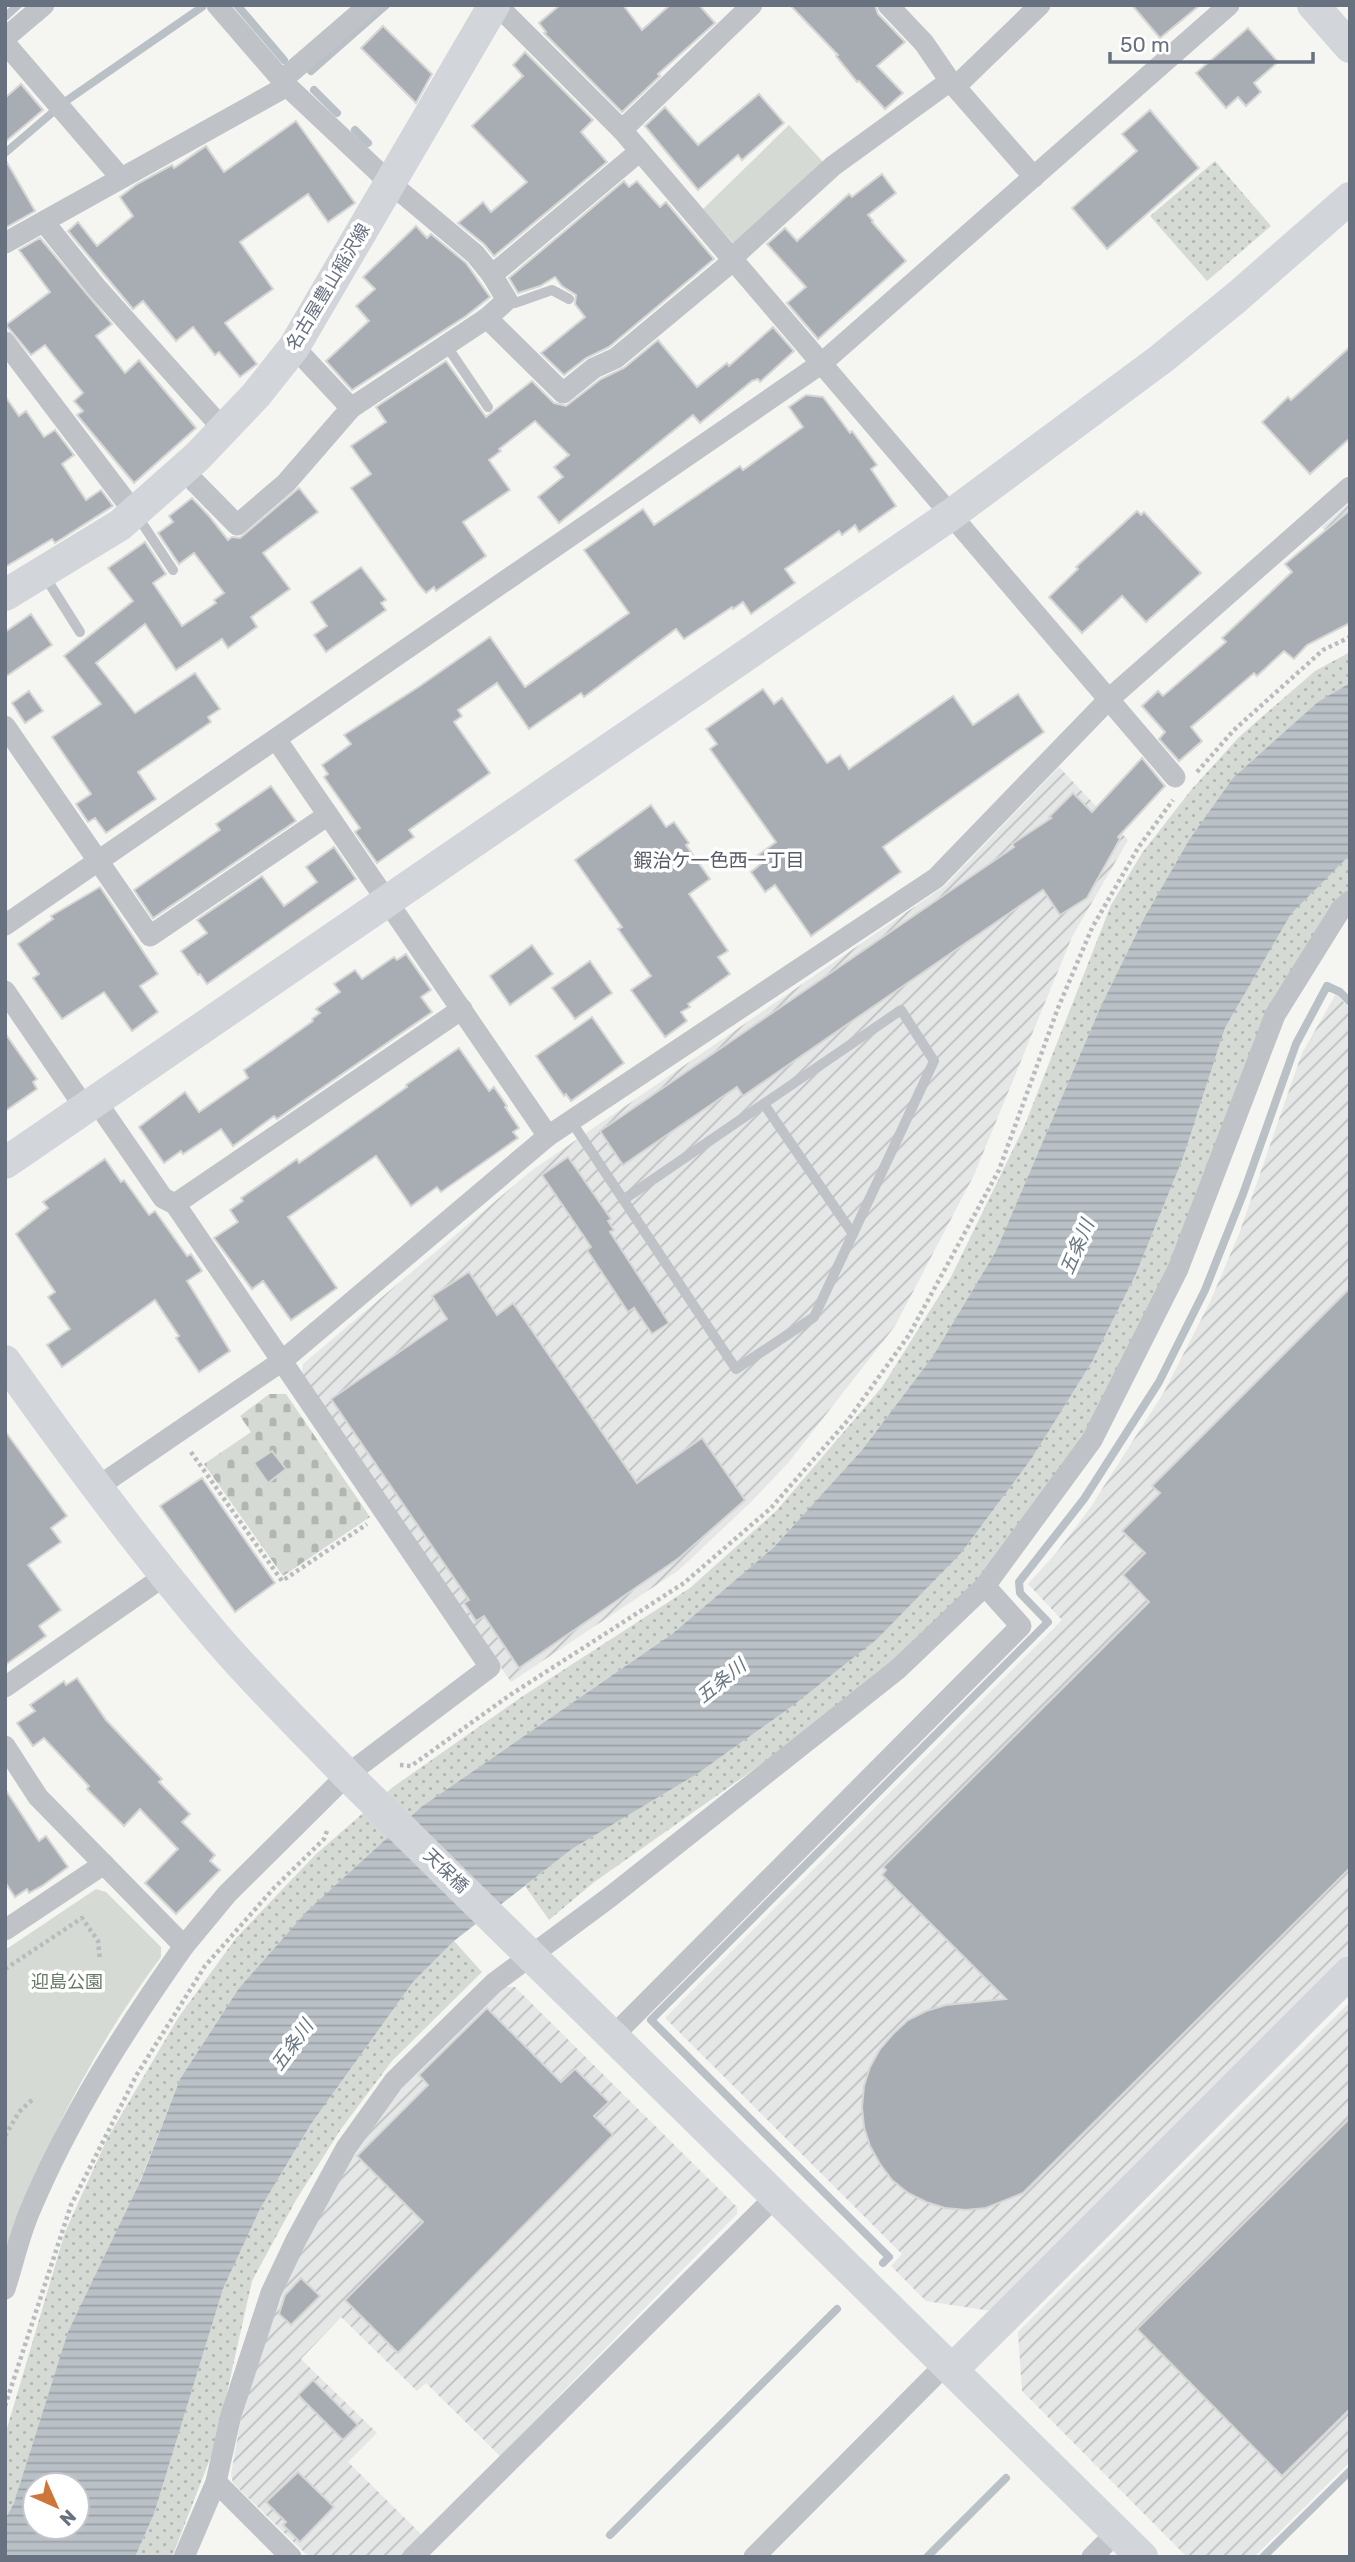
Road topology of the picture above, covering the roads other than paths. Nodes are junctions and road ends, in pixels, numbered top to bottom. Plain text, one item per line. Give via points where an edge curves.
1 (44, 5) edge
2 (217, 5) edge
3 (369, 5) edge
4 (495, 5) edge
5 (751, 5) edge
6 (888, 5) edge
7 (1040, 5) edge
8 (1229, 5) edge
9 (1313, 5) edge
10 (5, 41) edge
11 (1350, 47) edge
12 (285, 83) junction
13 (953, 84) junction
14 (622, 130) junction
15 (640, 151) junction
16 (1034, 177) junction
17 (121, 178) junction
18 (389, 182) junction
19 (1350, 198) edge
20 (44, 222) junction
21 (5, 243) edge
22 (733, 259) junction
23 (492, 275) junction
24 (569, 299) dead end
25 (507, 300) junction
26 (487, 317) junction
27 (5, 342) edge
28 (446, 345) junction
29 (294, 347) junction
30 (822, 363) junction
31 (488, 407) dead end
32 (351, 408) junction
33 (223, 429) junction
34 (183, 470) junction
35 (1350, 487) edge
36 (134, 512) junction
37 (951, 514) junction
38 (173, 570) dead end
39 (43, 574) junction
40 (5, 596) edge
41 (80, 632) dead end
42 (1109, 699) junction
43 (5, 726) edge
44 (276, 739) junction
45 (1181, 783) road end
46 (328, 815) junction
47 (98, 861) junction
48 (387, 901) junction
49 (1350, 901) edge
50 (5, 925) edge
51 (5, 991) edge
52 (462, 1009) junction
53 (764, 1104) junction
54 (90, 1105) junction
55 (571, 1121) junction
56 (548, 1136) junction
57 (5, 1163) edge
58 (623, 1200) junction
59 (174, 1204) junction
60 (853, 1234) junction
61 (5, 1361) edge
62 (282, 1361) junction
63 (96, 1489) junction
64 (166, 1576) junction
65 (985, 1586) junction
66 (5, 1687) edge
67 (5, 1746) edge
68 (360, 1788) junction
69 (104, 1864) junction
70 (5, 1930) edge
71 (184, 1946) junction
72 (526, 1950) junction
73 (1350, 1972) edge
74 (614, 2036) junction
75 (776, 2196) junction
76 (5, 2289) edge
77 (949, 2367) junction
78 (216, 2482) junction
79 (1117, 2532) junction
80 (184, 2557) edge
81 (292, 2557) edge
82 (413, 2557) edge
83 (754, 2557) edge
84 (1092, 2557) edge
85 (1142, 2557) edge

1 - 10 street
2 - 12 street
3 - 12 street
4 - 14 street
4 - 18 street, 名古屋豊山稲沢線
5 - 14 street
6 - 13 street via 924,43
7 - 13 street
8 - 16 street
9 - 11 street
10 - 17 street
12 - 17 street
12 - 18 street
13 - 16 street
13 - 22 street via 833,166
14 - 15 street
15 - 22 street
15 - 23 street
16 - 30 street
17 - 20 street
18 - 23 street via 475,254
18 - 29 street, 名古屋豊山稲沢線
19 - 37 street via 1161,359
20 - 21 street
20 - 33 street
22 - 26 street via 616,358 594,368 563,393
22 - 30 street
23 - 25 street
24 - 25 lane via 552,290 515,303
25 - 26 street
26 - 28 street
27 - 36 street
28 - 31 lane
28 - 32 street
29 - 32 street
29 - 33 street, 名古屋豊山稲沢線
30 - 37 street
30 - 44 street
32 - 34 street via 286,483 237,525
33 - 34 street, 名古屋豊山稲沢線
34 - 36 street, 名古屋豊山稲沢線
35 - 42 street
36 - 38 lane
36 - 39 street, 名古屋豊山稲沢線
37 - 42 street
37 - 48 street
39 - 40 street, 名古屋豊山稲沢線
39 - 41 lane
42 - 45 street
42 - 55 street via 936,878
43 - 47 street
44 - 46 street
44 - 47 street
46 - 47 street via 149,936
46 - 48 street
47 - 50 street
48 - 52 street
48 - 54 street
49 - 65 street via 1275,1015 1178,1269 1092,1440
51 - 54 street
52 - 56 street
52 - 59 street
53 - 58 lane
53 - 60 lane
53 - 60 lane via 901,1010 934,1061
54 - 57 street
54 - 59 street via 163,1198
55 - 56 street
55 - 58 lane
56 - 62 street
58 - 60 lane via 736,1369 814,1317
59 - 62 street
61 - 63 street, 天保橋
62 - 63 street
62 - 68 street via 490,1667
63 - 64 street, 天保橋
64 - 66 street
64 - 68 street, 天保橋 via 213,1633
65 - 72 street via 898,1669 610,1897
65 - 74 street via 1021,1626
67 - 69 street via 37,1797
68 - 71 street via 227,1894
68 - 72 street, 天保橋
69 - 70 street
69 - 71 street
71 - 76 street via 130,2023 74,2118 29,2214
72 - 74 street, 天保橋
72 - 78 street via 394,2081 346,2148 271,2293 231,2415
73 - 77 street
74 - 75 street, 天保橋
75 - 77 street, 天保橋
75 - 82 street
77 - 79 street, 天保橋
77 - 83 street
78 - 80 street
78 - 81 street
79 - 84 street
79 - 85 street, 天保橋

